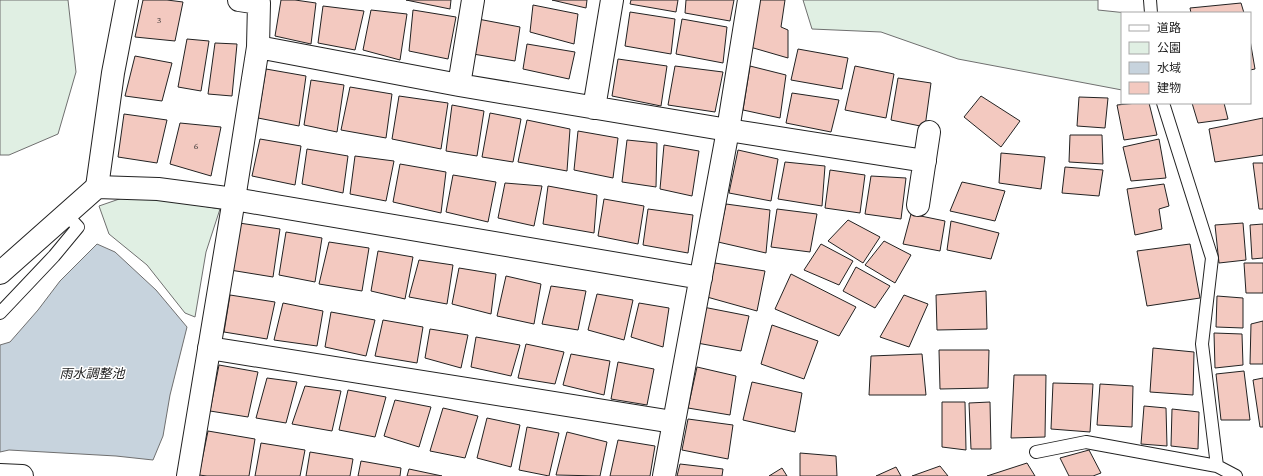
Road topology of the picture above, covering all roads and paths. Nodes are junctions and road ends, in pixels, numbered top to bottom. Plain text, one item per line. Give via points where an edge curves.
1 (127, 0) edge
2 (239, 0) edge
3 (473, 0) edge
4 (612, 0) edge
5 (749, 0) edge
6 (1150, 0) edge
7 (1151, 12) edge
8 (258, 47) junction
9 (459, 85) junction
10 (1162, 104) edge
11 (594, 108) junction
12 (728, 130) junction
13 (928, 132) dead end
14 (925, 161) junction
15 (97, 187) junction
16 (234, 199) junction
17 (918, 205) dead end
18 (66, 214) junction
19 (0, 273) edge
20 (701, 278) junction
21 (0, 313) edge
22 (209, 348) junction
23 (673, 422) junction
24 (1036, 452) dead end
25 (1217, 466) junction
26 (188, 476) edge
27 (664, 476) edge
28 (1236, 476) edge

1 - 15 street via 113,73
2 - 8 street via 259,3
3 - 9 street
4 - 11 street
5 - 12 street
6 - 7 lane
8 - 9 street
8 - 16 street
9 - 11 street
10 - 25 lane via 1212,258 1202,344
11 - 12 street
12 - 14 street
12 - 20 street
13 - 14 street
14 - 17 street
15 - 16 street via 158,189
15 - 18 street
16 - 20 street
16 - 22 street
18 - 19 street
18 - 21 lane via 78,227
20 - 23 street
22 - 23 street
22 - 26 street
23 - 27 street
24 - 25 lane via 1086,442
25 - 28 lane

